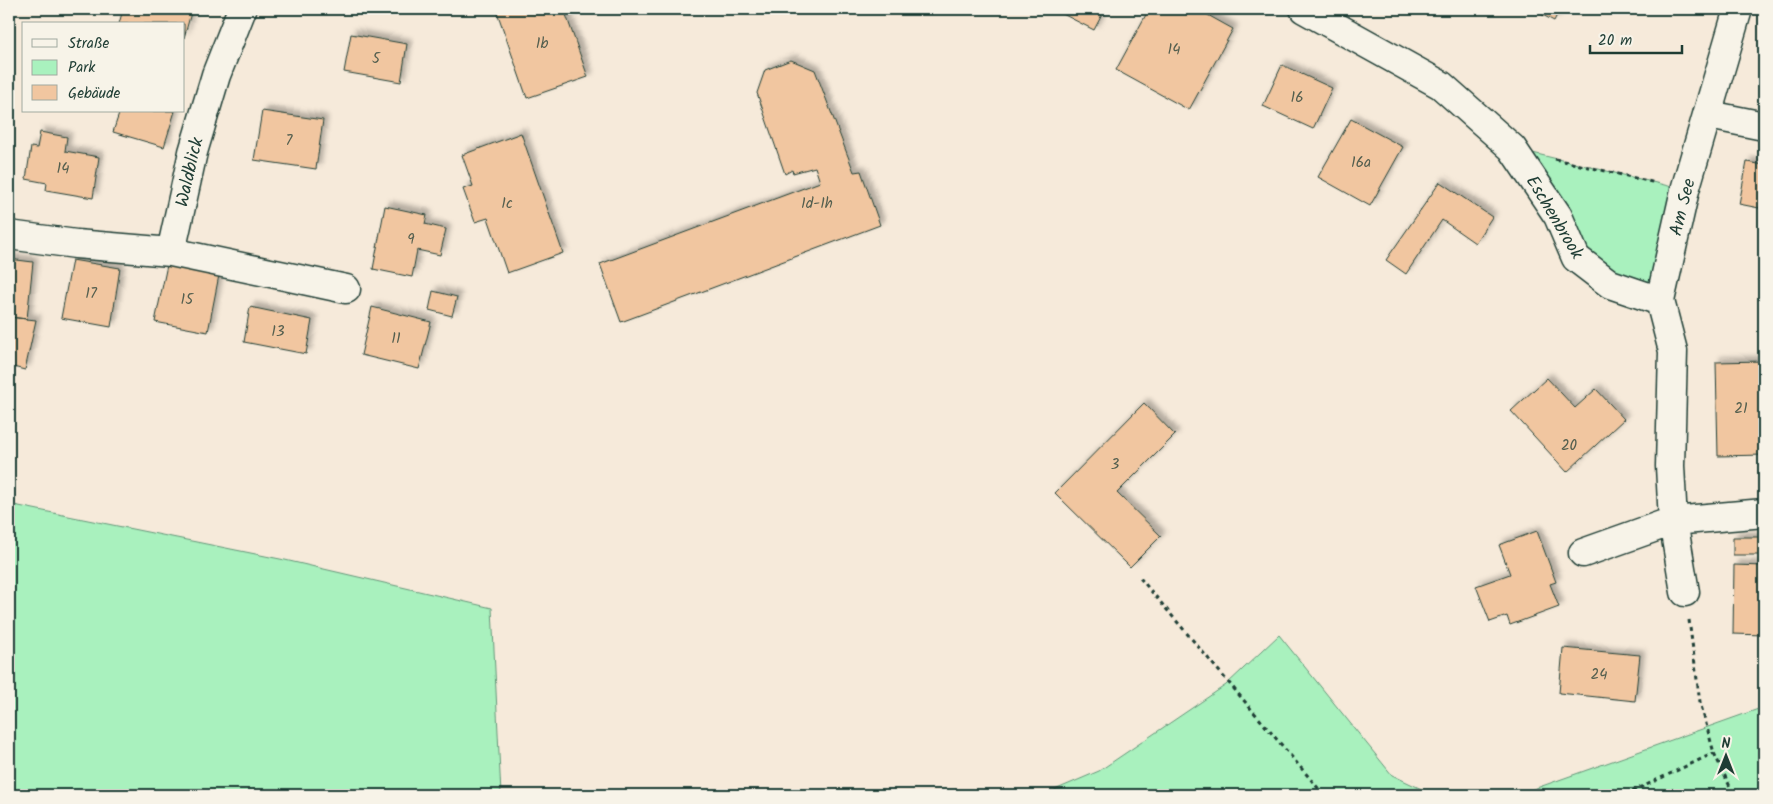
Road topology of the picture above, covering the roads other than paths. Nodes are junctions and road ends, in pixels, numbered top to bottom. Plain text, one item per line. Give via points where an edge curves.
1 (242, 9) edge
2 (1304, 9) edge
3 (1738, 9) edge
4 (1709, 115) junction
5 (1764, 126) edge
6 (9, 235) edge
7 (171, 252) junction
8 (346, 289) dead end
9 (1660, 301) junction
10 (1764, 513) edge
11 (1673, 521) junction
12 (1583, 553) dead end
13 (1685, 592) road end

1 - 7 street, Waldblick via 216,75 193,152
2 - 9 street, Eschenbrook via 1441,85 1512,148 1558,216 1576,258 1610,284
3 - 4 street, Am See
4 - 5 street
4 - 9 street, Am See via 1685,190
6 - 7 street
7 - 8 street
9 - 11 street via 1673,351 1670,466
10 - 11 street
11 - 12 street
11 - 13 street

